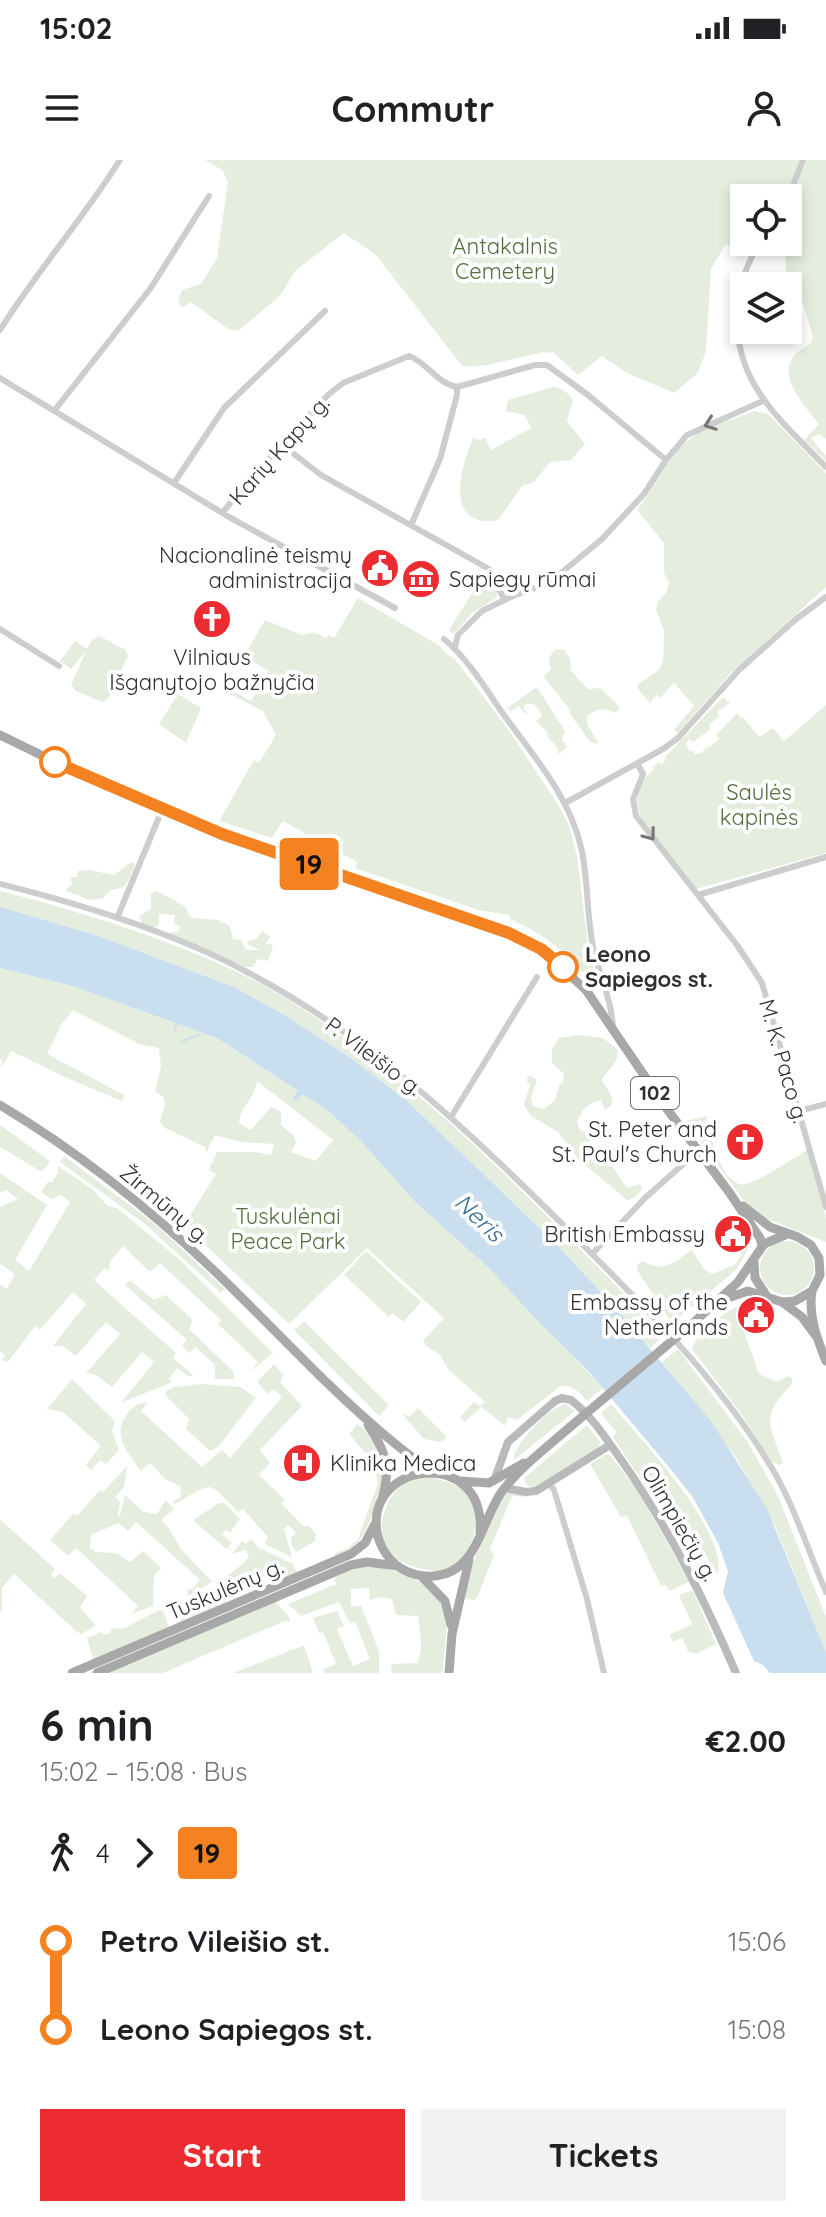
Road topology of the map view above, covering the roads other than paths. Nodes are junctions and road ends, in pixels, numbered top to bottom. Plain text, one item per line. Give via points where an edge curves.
1 (120, 160) edge
2 (803, 160) edge
3 (794, 184) edge
4 (209, 196) dead end
5 (753, 256) edge
6 (325, 311) dead end
7 (0, 330) edge
8 (0, 378) edge
9 (457, 387) junction
10 (763, 401) junction
11 (54, 411) junction
12 (281, 444) junction
13 (666, 460) junction
14 (826, 467) edge
15 (174, 483) junction
16 (223, 512) junction
17 (411, 525) junction
18 (826, 597) edge
19 (504, 599) junction
20 (395, 608) dead end
21 (0, 629) edge
22 (444, 639) dead end
23 (455, 648) junction
24 (59, 666) dead end
25 (0, 735) edge
26 (638, 765) junction
27 (565, 803) junction
28 (162, 810) junction
29 (826, 857) edge
30 (0, 884) edge
31 (698, 895) junction
32 (117, 918) junction
33 (601, 976) junction
34 (537, 977) dead end
35 (586, 990) junction
36 (614, 1031) junction
37 (826, 1104) edge
38 (0, 1105) edge
39 (799, 1111) junction
40 (451, 1117) junction
41 (698, 1151) junction
42 (729, 1192) junction
43 (826, 1207) edge
44 (792, 1235) junction
45 (807, 1242) junction
46 (762, 1246) junction
47 (826, 1246) edge
48 (592, 1254) junction
49 (755, 1258) junction
50 (826, 1264) edge
51 (820, 1275) junction
52 (812, 1291) junction
53 (766, 1295) junction
54 (719, 1301) junction
55 (782, 1302) junction
56 (816, 1336) junction
57 (826, 1361) edge
58 (362, 1416) junction
59 (518, 1434) junction
60 (610, 1445) junction
61 (524, 1465) junction
62 (434, 1472) junction
63 (458, 1481) junction
64 (494, 1481) junction
65 (549, 1484) junction
66 (505, 1488) junction
67 (531, 1492) junction
68 (381, 1504) junction
69 (377, 1521) junction
70 (480, 1532) junction
71 (469, 1557) junction
72 (398, 1566) junction
73 (421, 1576) junction
74 (826, 1592) edge
75 (452, 1634) junction
76 (72, 1673) edge
77 (97, 1673) edge
78 (449, 1673) edge
79 (604, 1673) edge
80 (736, 1673) edge

1 - 7 street
2 - 3 street
4 - 11 street via 150,289
5 - 10 street via 743,274 737,326 742,361
6 - 15 street via 224,408
8 - 11 street
9 - 12 street, Karių Kapų g. via 441,382 409,356 335,389
9 - 13 street via 547,365
9 - 17 street via 445,446
10 -> 13 street via 692,431
10 - 14 street
11 - 15 street
12 - 16 street, Karių Kapų g.
12 - 17 street via 321,475
13 - 19 street via 631,509 577,562 543,587
15 - 16 street
16 - 20 street
17 - 19 street via 489,569
18 - 26 street via 739,670 678,738
19 - 23 street via 468,624
21 - 24 street
22 - 23 street
23 - 27 street
25 - 28 main road, 102
26 - 27 street
26 -> 31 street, M. K. Paco g. via 643,774 633,799 635,813
27 - 33 street via 581,846 589,926
28 - 32 street
28 - 35 main road, 102 via 517,937 551,957
29 - 31 street
30 - 32 street, P. Vileišio g.
31 - 39 street, M. K. Paco g. via 762,983
32 - 40 street, P. Vileišio g. via 282,991
33 - 35 street
33 - 36 street
34 - 40 street
35 - 36 main road, 102
36 - 41 main road, 102
37 - 39 street
38 - 58 main road, Žirmūnų g. via 65,1147 163,1223
39 - 43 street, M. K. Paco g.
40 - 48 street, P. Vileišio g.
41 - 42 main road, 102
41 - 48 street
42 - 44 main road via 757,1219
42 - 46 main road
44 - 45 main road
44 - 46 main road via 774,1237
45 - 47 main road
45 - 51 main road via 819,1258
46 - 49 main road
48 - 74 street, P. Vileišio g. via 728,1403 771,1466
49 - 53 main road via 755,1278
49 - 54 main road
50 - 51 main road
51 - 52 main road
52 - 55 main road
52 - 56 main road
53 - 54 main road via 748,1291
53 - 55 main road
54 - 61 main road, bridge
55 - 56 main road
56 - 57 main road
58 - 62 main road, Žirmūnų g.
58 - 68 main road, Žirmūnų g. via 388,1466
59 - 60 street, Olimpiečių g. via 565,1397
59 - 61 street via 507,1458 512,1465
59 - 64 street via 505,1447
60 - 65 street
60 - 80 street, Olimpiečių g. via 696,1582
61 - 64 main road
61 - 66 main road
61 - 67 street via 520,1480
62 - 63 main road
62 - 68 main road via 398,1482
63 - 64 main road
63 - 70 main road via 477,1503
65 - 67 street
65 - 79 street via 584,1589
66 - 67 street
66 - 70 main road
68 - 69 main road
69 - 72 main road via 380,1542
69 - 76 main road, Tuskulėnų g. via 365,1543 351,1554
70 - 71 main road
71 - 73 main road via 448,1573
71 - 75 main road
72 - 73 main road
72 - 77 main road, Tuskulėnų g. via 351,1565
73 - 75 main road via 445,1601
75 - 78 main road

